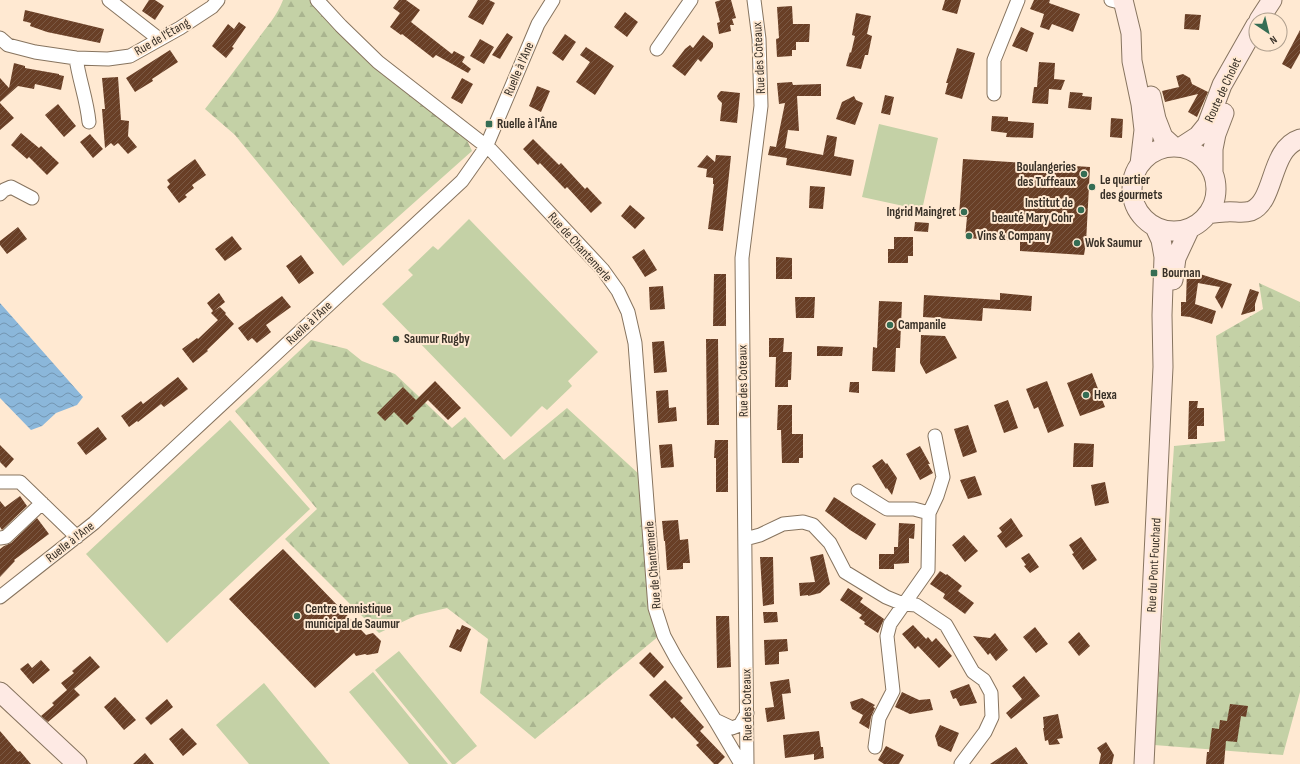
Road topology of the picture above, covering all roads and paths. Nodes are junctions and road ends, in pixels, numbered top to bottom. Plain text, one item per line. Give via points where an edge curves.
1 (109, 0) edge
2 (218, 0) edge
3 (317, 0) edge
4 (554, 0) edge
5 (691, 0) edge
6 (754, 0) edge
7 (1018, 0) edge
8 (1272, 0) edge
9 (1278, 0) edge
10 (1119, 1) edge
11 (1264, 12) edge
12 (1272, 12) edge
13 (1131, 33) junction
14 (0, 38) edge
15 (159, 39) junction
16 (1248, 39) edge
17 (657, 49) dead end
18 (1252, 52) edge
19 (76, 58) junction
20 (994, 94) dead end
21 (89, 122) dead end
22 (1300, 139) edge
23 (486, 147) junction
24 (1177, 147) junction
25 (1140, 164) junction
26 (1214, 181) junction
27 (0, 194) edge
28 (32, 198) dead end
29 (1240, 213) junction
30 (1208, 214) junction
31 (1155, 227) junction
32 (1190, 228) junction
33 (1163, 367) junction
34 (935, 436) dead end
35 (0, 482) edge
36 (858, 491) dead end
37 (42, 503) junction
38 (929, 512) junction
39 (77, 537) junction
40 (0, 538) edge
41 (745, 539) junction
42 (0, 597) edge
43 (903, 604) junction
44 (0, 692) edge
45 (747, 713) junction
46 (715, 720) junction
47 (724, 735) junction
48 (748, 740) junction
49 (875, 747) dead end
50 (77, 764) edge
51 (741, 764) edge
52 (747, 764) edge
53 (961, 764) edge
54 (1144, 764) edge

1 - 15 street
2 - 15 street, Rue de l'Étang via 212,7
3 - 23 street, Rue de Chantemerle via 378,62
4 - 23 street, Ruelle à l'Ane via 538,24
5 - 17 street
6 - 41 street, Rue des Coteaux via 759,39 761,106 742,258
7 - 20 street via 994,60
8 - 11 main road
9 - 12 main road
10 - 13 main road
13 - 24 main road via 1143,59 1156,119 1164,136
13 - 25 main road via 1132,61 1144,130
14 - 19 street, Rue de l'Étang via 8,44 35,52
15 - 19 street, Rue de l'Étang via 130,56 108,59
16 - 24 main road, Route de Cholet via 1222,85 1207,126 1198,136
18 - 26 main road, Route de Cholet via 1216,134 1213,149
19 - 21 street
22 - 29 main road via 1294,141 1283,152 1262,202 1252,210
23 - 39 street, Ruelle à l'Ane via 462,181
23 - 46 street, Rue de Chantemerle via 603,270 618,291 628,312 635,343 655,608 664,636
24 - 25 main road via 1160,149
24 - 26 main road via 1194,152 1205,160
25 - 31 main road via 1134,176 1134,203 1141,215
26 - 29 main road
26 - 30 main road via 1214,202
27 - 28 street via 12,187
29 - 30 main road
30 - 32 main road
31 - 32 main road via 1172,231
31 - 33 main road, Rue du Pont Fouchard via 1161,240 1164,257
32 - 33 main road, Rue du Pont Fouchard via 1176,258
33 - 54 main road, Rue du Pont Fouchard
34 - 38 street via 943,477
35 - 37 street via 20,482
36 - 38 street via 887,508
37 - 39 street
37 - 40 street via 6,537
38 - 43 street via 928,570
39 - 42 street, Ruelle à l'Ane
41 - 43 street via 784,524 803,522 813,526 830,543 845,572 886,597
41 - 45 street, Rue des Coteaux
43 - 49 street via 890,624 887,636 893,691 879,718
43 - 53 street via 916,605 946,625 973,672 984,680 991,693 992,717 985,732
44 - 50 main road
45 - 46 street via 740,725 732,728
45 - 48 street, Rue des Coteaux
46 - 47 street, Rue de Chantemerle
46 - 48 street, Rue de Chantemerle
47 - 48 street via 741,744
47 - 51 street, Rue de Chantemerle
48 - 52 street, Rue des Coteaux

